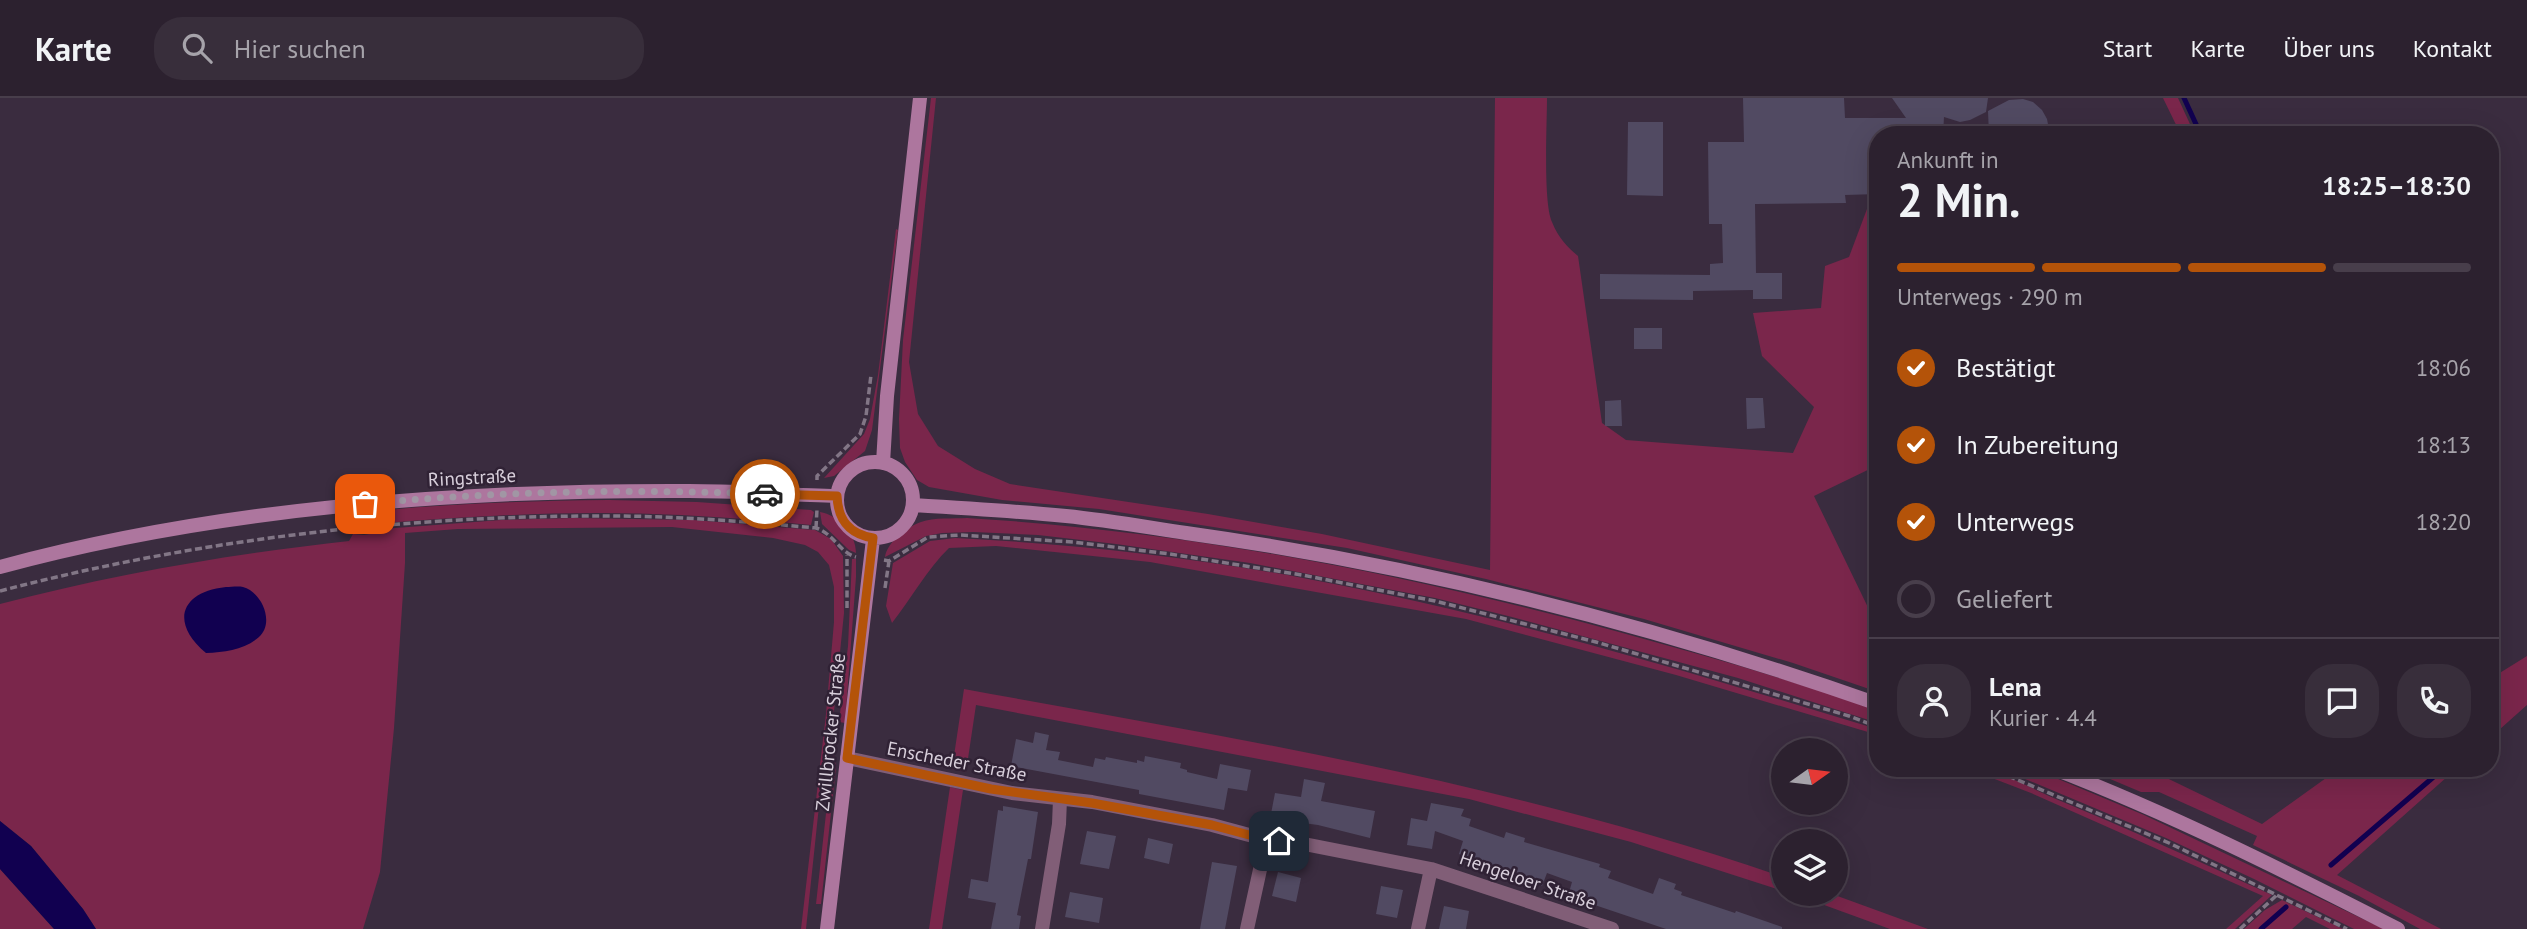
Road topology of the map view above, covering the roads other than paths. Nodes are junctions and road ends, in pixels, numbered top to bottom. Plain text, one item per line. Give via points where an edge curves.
1 (920, 98) edge
2 (883, 463) junction
3 (837, 496) junction
4 (913, 505) junction
5 (873, 538) junction
6 (0, 567) edge
7 (1869, 701) edge
8 (847, 758) junction
9 (2075, 777) edge
10 (1060, 799) junction
11 (1264, 839) junction
12 (1386, 860) joint
13 (1431, 869) junction
14 (827, 929) edge
15 (1042, 929) edge
16 (1247, 929) edge
17 (1418, 929) edge
18 (1612, 929) edge
19 (2398, 929) edge

1 - 2 main road
2 - 3 main road via 853,469
2 - 4 main road via 903,474
3 - 5 main road via 842,520 861,536
3 - 6 main road, Ringstraße via 691,491 420,498 181,529
4 - 5 main road via 904,526 884,538
4 - 7 main road via 1068,516 1275,545 1423,574 1776,668
5 - 8 main road, Zwillbrocker Straße
8 - 10 street, Enscheder Straße
8 - 14 main road, Zwillbrocker Straße
9 - 19 main road via 2290,873
10 - 11 street, Enscheder Straße via 1212,825
10 - 15 street
11 - 12 street, Enscheder Straße
11 - 16 street
12 - 13 street, Hengeloer Straße
13 - 17 street, Hengeloer Straße
13 - 18 street, Hengeloer Straße

